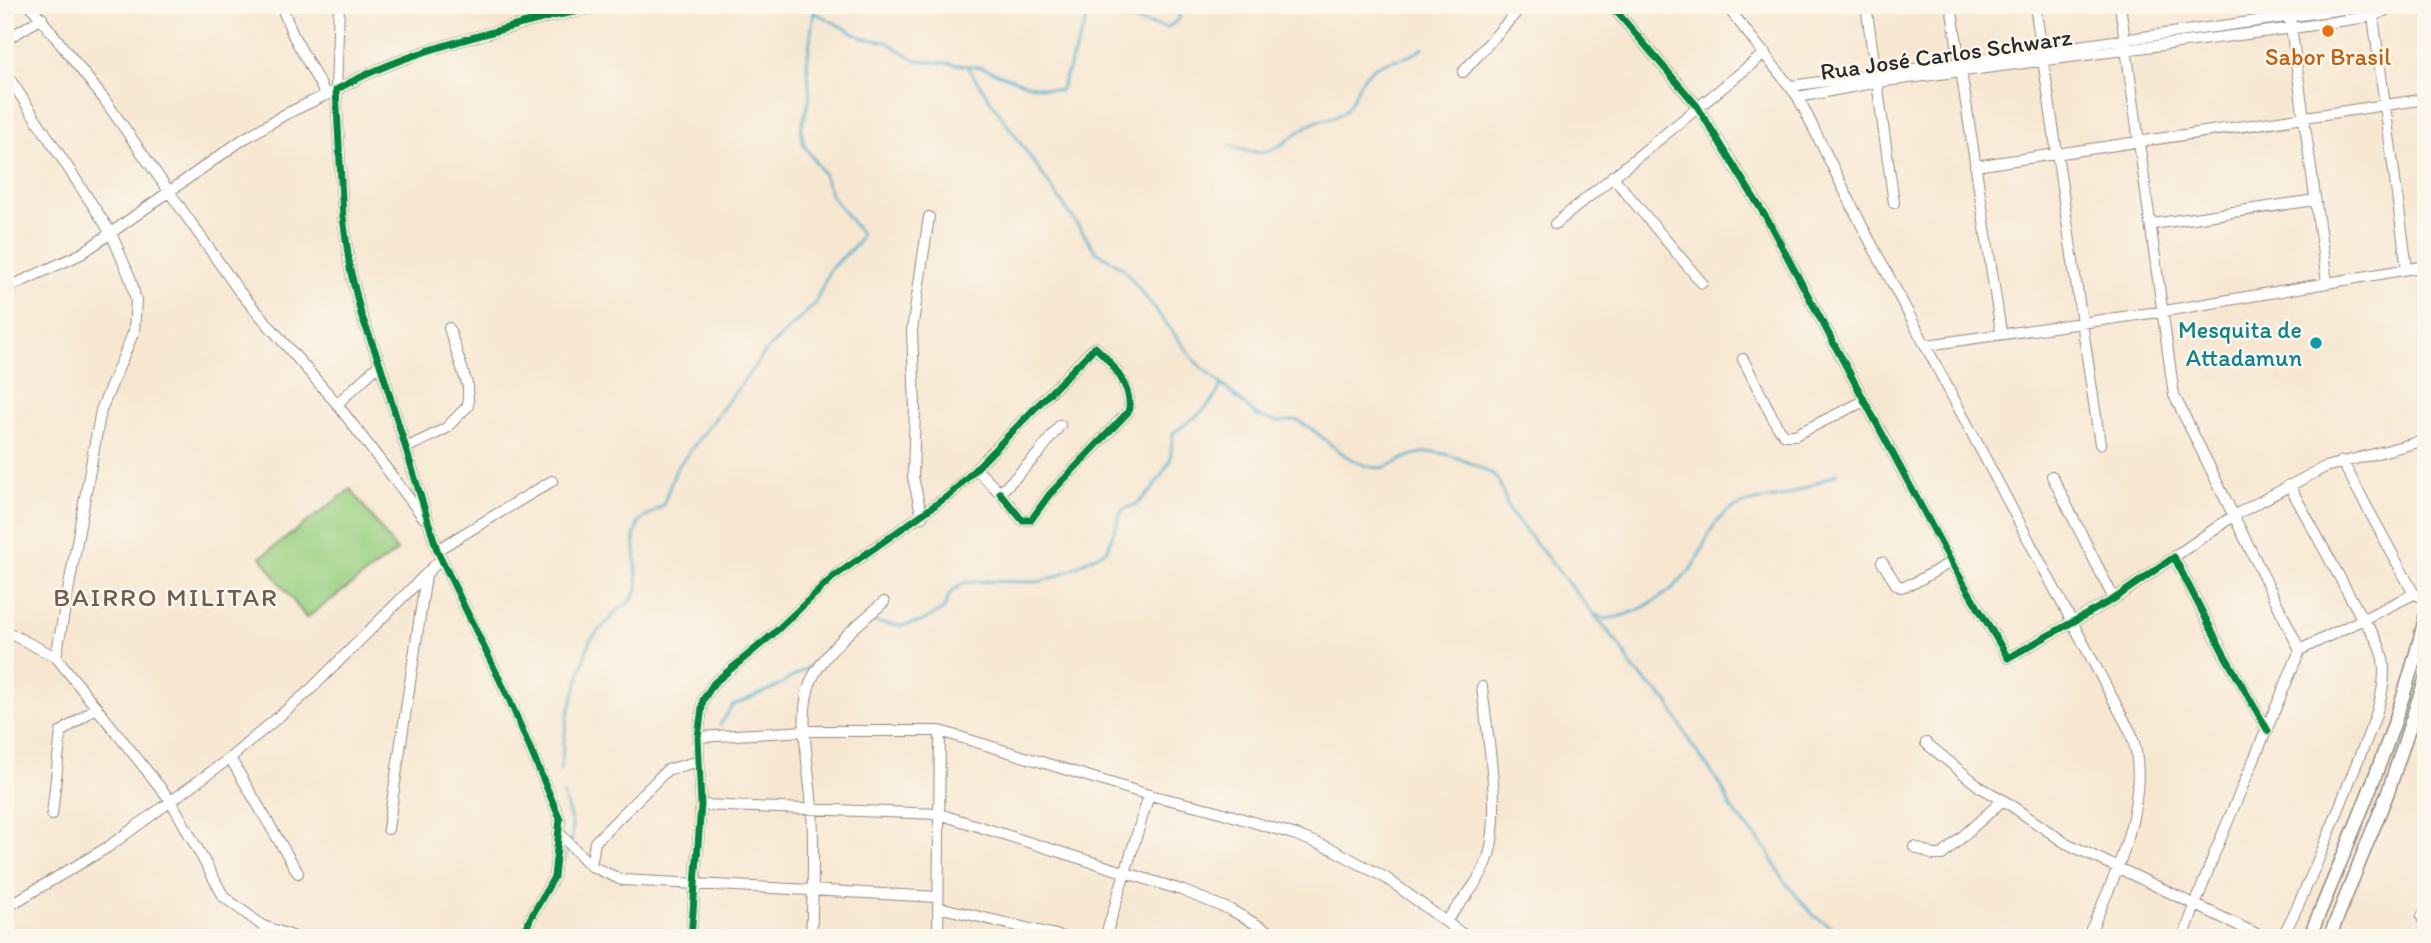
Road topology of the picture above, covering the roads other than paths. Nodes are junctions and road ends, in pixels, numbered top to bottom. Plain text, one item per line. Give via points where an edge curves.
1 (30, 5) edge
2 (281, 5) edge
3 (339, 5) edge
4 (602, 5) edge
5 (1523, 5) edge
6 (1611, 5) edge
7 (1726, 5) edge
8 (1866, 5) edge
9 (1951, 5) edge
10 (2035, 5) edge
11 (2120, 5) edge
12 (2288, 5) edge
13 (2393, 6) edge
14 (2372, 8) edge
15 (42, 18) junction
16 (2292, 23) junction
17 (5, 40) edge
18 (2124, 45) junction
19 (1765, 53) junction
20 (2044, 56) junction
21 (1961, 67) junction
22 (5, 72) edge
23 (1463, 72) dead end
24 (1877, 78) junction
25 (1791, 86) junction
26 (336, 90) junction
27 (326, 95) junction
28 (1798, 97) junction
29 (2426, 99) edge
30 (2385, 105) junction
31 (1696, 106) junction
32 (2303, 117) junction
33 (2139, 140) junction
34 (2058, 153) junction
35 (1975, 166) junction
36 (1612, 176) junction
37 (171, 193) junction
38 (2315, 200) junction
39 (1894, 203) dead end
40 (929, 217) dead end
41 (1555, 224) dead end
42 (2153, 224) junction
43 (111, 233) junction
44 (2426, 267) edge
45 (2407, 269) junction
46 (2327, 282) junction
47 (1702, 283) dead end
48 (5, 289) edge
49 (2165, 311) junction
50 (2081, 321) junction
51 (449, 328) dead end
52 (2001, 332) junction
53 (1927, 345) junction
54 (1743, 359) dead end
55 (380, 363) junction
56 (1864, 401) junction
57 (337, 404) junction
58 (1060, 425) dead end
59 (2426, 440) edge
60 (2100, 444) dead end
61 (406, 448) junction
62 (2342, 461) junction
63 (977, 470) junction
64 (2052, 476) dead end
65 (552, 481) dead end
66 (2289, 485) junction
67 (1000, 494) junction
68 (2233, 516) junction
69 (922, 517) junction
70 (429, 524) junction
71 (439, 555) junction
72 (2174, 556) junction
73 (1882, 562) dead end
74 (1951, 562) junction
75 (426, 576) junction
76 (2414, 594) junction
77 (2114, 598) junction
78 (2426, 598) edge
79 (884, 602) dead end
80 (2426, 614) edge
81 (2073, 620) junction
82 (2362, 620) junction
83 (5, 631) edge
84 (2300, 650) junction
85 (56, 657) junction
86 (2426, 677) edge
87 (1482, 687) dead end
88 (97, 707) junction
89 (940, 730) junction
90 (806, 731) junction
91 (2268, 731) junction
92 (698, 737) junction
93 (1926, 743) dead end
94 (230, 758) junction
95 (699, 761) junction
96 (1149, 795) junction
97 (2003, 800) junction
98 (171, 801) junction
99 (701, 805) junction
100 (812, 809) junction
101 (52, 814) dead end
102 (939, 814) junction
103 (388, 829) dead end
104 (561, 835) junction
105 (1914, 847) dead end
106 (592, 866) junction
107 (2119, 868) junction
108 (1126, 871) junction
109 (298, 873) dead end
110 (697, 885) junction
111 (813, 890) junction
112 (938, 902) junction
113 (2197, 904) junction
114 (5, 908) edge
115 (2426, 909) edge
116 (1446, 921) junction
117 (2426, 929) edge
118 (298, 938) edge
119 (523, 938) edge
120 (691, 938) edge
121 (811, 938) edge
122 (938, 938) edge
123 (1068, 938) edge
124 (1105, 938) edge
125 (1280, 938) edge
126 (1468, 938) edge
127 (2087, 938) edge
128 (2183, 938) edge
129 (2265, 938) edge
130 (2282, 938) edge
131 (2309, 938) edge
132 (2329, 938) edge

1 - 15 street
2 - 27 street
3 - 26 street
4 - 26 street via 410,57
5 - 23 street
6 - 31 street
7 - 19 street
8 - 24 street
9 - 21 street
10 - 20 street
11 - 18 street
12 - 16 street
13 - 14 street, Rua José Carlos Schwarz
14 - 16 street, Rua José Carlos Schwarz
14 - 30 street
15 - 17 street
15 - 37 street
16 - 18 street, Rua José Carlos Schwarz
16 - 32 street
18 - 20 street, Rua José Carlos Schwarz
18 - 33 street
19 - 25 street
19 - 31 street
20 - 21 street, Rua José Carlos Schwarz
20 - 34 street
21 - 24 street, Rua José Carlos Schwarz
21 - 35 street
22 - 43 street
24 - 25 street, Rua José Carlos Schwarz
24 - 28 street, Rua José Carlos Schwarz
24 - 39 street
25 - 28 street
26 - 27 street
26 - 55 street via 350,269
27 - 37 street via 248,136
28 - 53 street
29 - 30 street
30 - 32 street
30 - 45 street
31 - 36 street
31 - 56 street via 1767,219
32 - 33 street
32 - 38 street
33 - 34 street
33 - 42 street
34 - 35 street
34 - 50 street
35 - 52 street
36 - 41 street
36 - 47 street
37 - 43 street
37 - 57 street via 239,291
38 - 42 street
38 - 46 street
40 - 69 street via 912,330 913,477
42 - 49 street
43 - 48 street via 81,254
43 - 85 street via 131,279 136,316 125,357 101,410
44 - 45 street
45 - 46 street
46 - 49 street
49 - 50 street
49 - 68 street via 2174,395
50 - 52 street
50 - 60 street
51 - 61 street via 468,387 468,406 445,429
52 - 53 street
53 - 81 street
54 - 56 street via 1785,435 1795,435
55 - 57 street
55 - 61 street
56 - 74 street
57 - 70 street
58 - 67 street
59 - 62 street
61 - 70 street
62 - 66 street
62 - 76 street
63 - 67 street
63 - 67 street via 1095,347 1116,370 1130,401 1125,417 1049,495 1031,520 1023,520
63 - 69 street
64 - 77 street
65 - 71 street
66 - 68 street
66 - 82 street
68 - 72 street
68 - 84 street
69 - 92 street via 832,578 715,683 699,710
70 - 71 street
71 - 75 street
71 - 104 street via 557,806
72 - 77 street
72 - 91 street
73 - 74 street via 1901,587
74 - 81 street via 2008,658
75 - 94 street via 309,691
75 - 103 street
76 - 78 street
76 - 82 street
77 - 81 street
79 - 90 street via 849,632 813,676 805,711
80 - 131 main road via 2371,788
81 - 107 street via 2137,750 2138,783
82 - 84 street
82 - 130 street via 2382,652 2380,697 2329,836
83 - 85 street
84 - 91 street
85 - 88 street
86 - 132 main road via 2388,792
87 - 116 street via 1494,816 1491,849 1479,878
88 - 98 street
88 - 101 street via 61,732
89 - 90 street
89 - 96 street
89 - 102 street
90 - 92 street
90 - 100 street
91 - 113 street
92 - 95 street
93 - 97 street
94 - 98 street
94 - 109 street
95 - 99 street
95 - 106 street via 663,774 595,842
96 - 108 street
96 - 116 street via 1210,808 1332,849 1386,878
97 - 105 street via 1942,855
97 - 107 street via 2055,838
98 - 114 street via 76,868
98 - 118 street via 224,897 263,926
99 - 100 street
99 - 110 street
100 - 102 street
100 - 111 street
102 - 108 street
102 - 112 street
104 - 106 street
104 - 119 street via 554,877
106 - 110 street via 622,880
107 - 113 street
107 - 127 street
108 - 124 street
108 - 125 street via 1206,899
110 - 111 street
110 - 120 street
111 - 112 street
111 - 121 street
112 - 122 street
112 - 123 street
113 - 128 street
113 - 129 street
115 - 117 street
116 - 126 street

